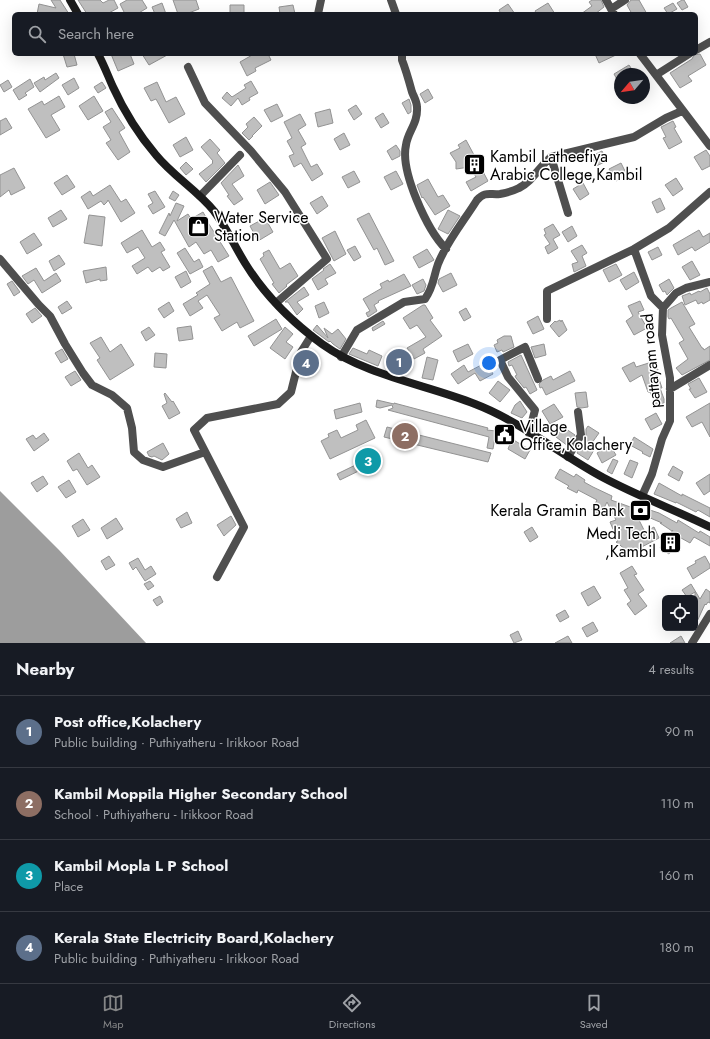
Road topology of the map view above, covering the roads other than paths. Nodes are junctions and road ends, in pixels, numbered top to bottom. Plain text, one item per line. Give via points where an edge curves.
1 (70, 0) edge
2 (321, 0) edge
3 (391, 0) edge
4 (606, 0) edge
5 (626, 0) edge
6 (613, 11) edge
7 (77, 12) edge
8 (318, 12) edge
9 (395, 12) edge
10 (710, 42) edge
11 (698, 49) edge
12 (99, 56) edge
13 (402, 56) edge
14 (642, 56) edge
15 (686, 56) edge
16 (188, 68) dead end
17 (656, 75) junction
18 (682, 111) junction
19 (710, 146) edge
20 (240, 155) dead end
21 (551, 157) junction
22 (710, 192) edge
23 (200, 196) junction
24 (568, 213) dead end
25 (446, 249) junction
26 (634, 249) junction
27 (0, 260) edge
28 (710, 282) edge
29 (276, 303) junction
30 (663, 308) junction
31 (547, 319) dead end
32 (310, 336) junction
33 (341, 356) junction
34 (710, 365) edge
35 (538, 380) dead end
36 (670, 389) junction
37 (578, 412) dead end
38 (529, 433) junction
39 (205, 452) junction
40 (568, 457) junction
41 (642, 496) junction
42 (710, 527) edge
43 (217, 577) dead end
44 (710, 614) edge
45 (692, 643) edge

1 - 7 main road
2 - 8 street
3 - 9 street
4 - 6 street
5 - 6 street
10 - 11 street
12 - 23 main road via 113,88 138,131 170,171
13 - 25 street via 417,105 417,116 406,144 408,176 431,229
14 - 17 street
15 - 17 street
16 - 29 street via 205,102 285,192 327,259
17 - 18 street
18 - 19 street
18 - 21 street via 634,136
20 - 23 street
21 - 24 street
21 - 25 street via 519,188 500,194 482,195
22 - 26 street via 669,228
23 - 29 main road via 222,222 259,285
25 - 33 street via 438,265 431,291 425,299 404,302 357,330
26 - 30 street, pattayam road via 651,296
26 - 31 street via 547,291
27 - 39 street via 50,316 92,385 112,395 127,408 134,452 143,460 163,467
28 - 30 street via 676,293
29 - 32 main road
30 - 36 street, pattayam road via 662,335
32 - 33 main road
32 - 39 street via 301,352 291,392 278,404 207,418 194,430
33 - 38 main road via 379,373 476,404
34 - 36 street
35 - 38 street via 525,346 500,360 508,377 535,410
36 - 41 street, pattayam road via 670,421
37 - 40 street via 581,435
38 - 40 main road
39 - 43 street via 244,527
40 - 41 main road
41 - 42 main road
44 - 45 street

